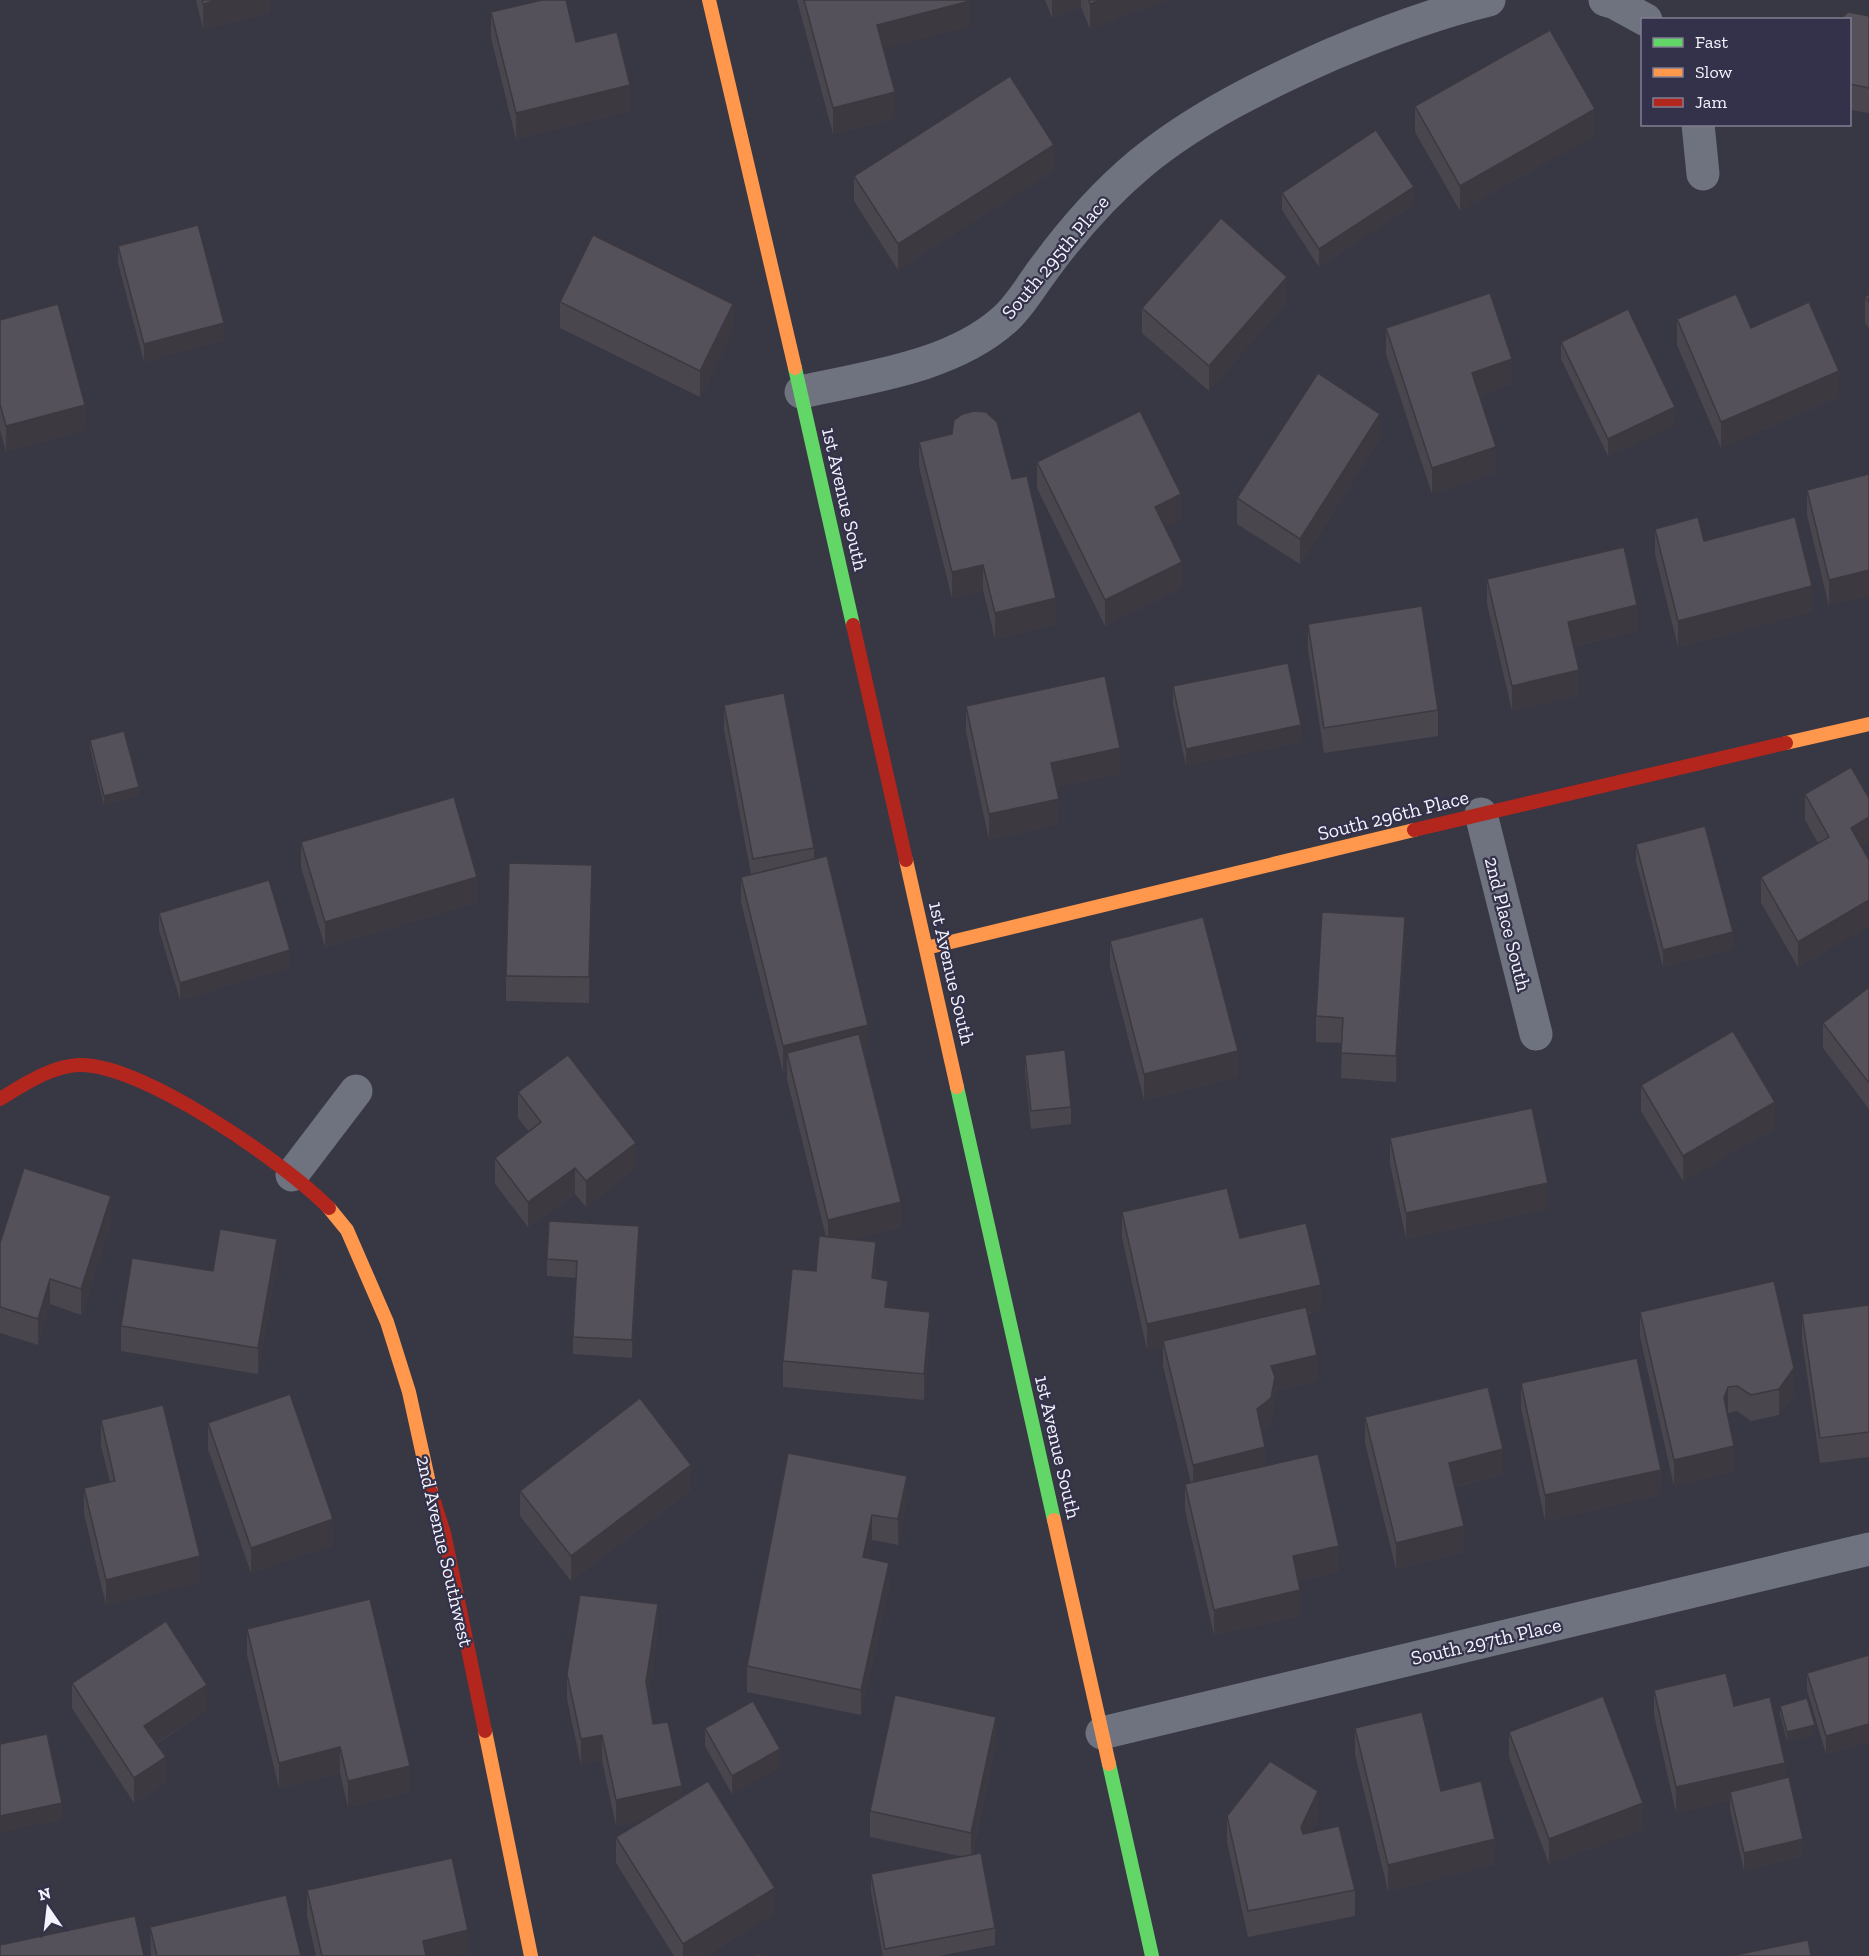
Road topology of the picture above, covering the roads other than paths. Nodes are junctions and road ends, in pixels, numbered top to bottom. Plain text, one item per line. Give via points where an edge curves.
1 (709, 0) edge
2 (1489, 0) edge
3 (1605, 0) edge
4 (1642, 18) edge
5 (1698, 126) edge
6 (1703, 174) dead end
7 (801, 392) junction
8 (1869, 724) edge
9 (1481, 814) junction
10 (926, 948) junction
11 (1536, 1034) dead end
12 (356, 1091) dead end
13 (0, 1099) edge
14 (292, 1175) junction
15 (1869, 1549) edge
16 (1102, 1733) junction
17 (531, 1956) edge
18 (1152, 1956) edge

1 - 7 street, 1st Avenue South
2 - 7 street, South 295th Place via 1409,24 1289,73 1188,129 1142,162 1094,207 1005,319 971,344 904,369
3 - 4 street
5 - 6 street
7 - 10 street, 1st Avenue South
8 - 9 street, South 296th Place
9 - 10 street, South 296th Place
9 - 11 street, 2nd Place South
10 - 16 street, 1st Avenue South
12 - 14 street
13 - 14 street, 2nd Avenue Southwest via 64,1068 78,1065 121,1072 174,1098
14 - 17 street, 2nd Avenue Southwest via 339,1217 388,1323 444,1533
15 - 16 street, South 297th Place
16 - 18 street, 1st Avenue South

